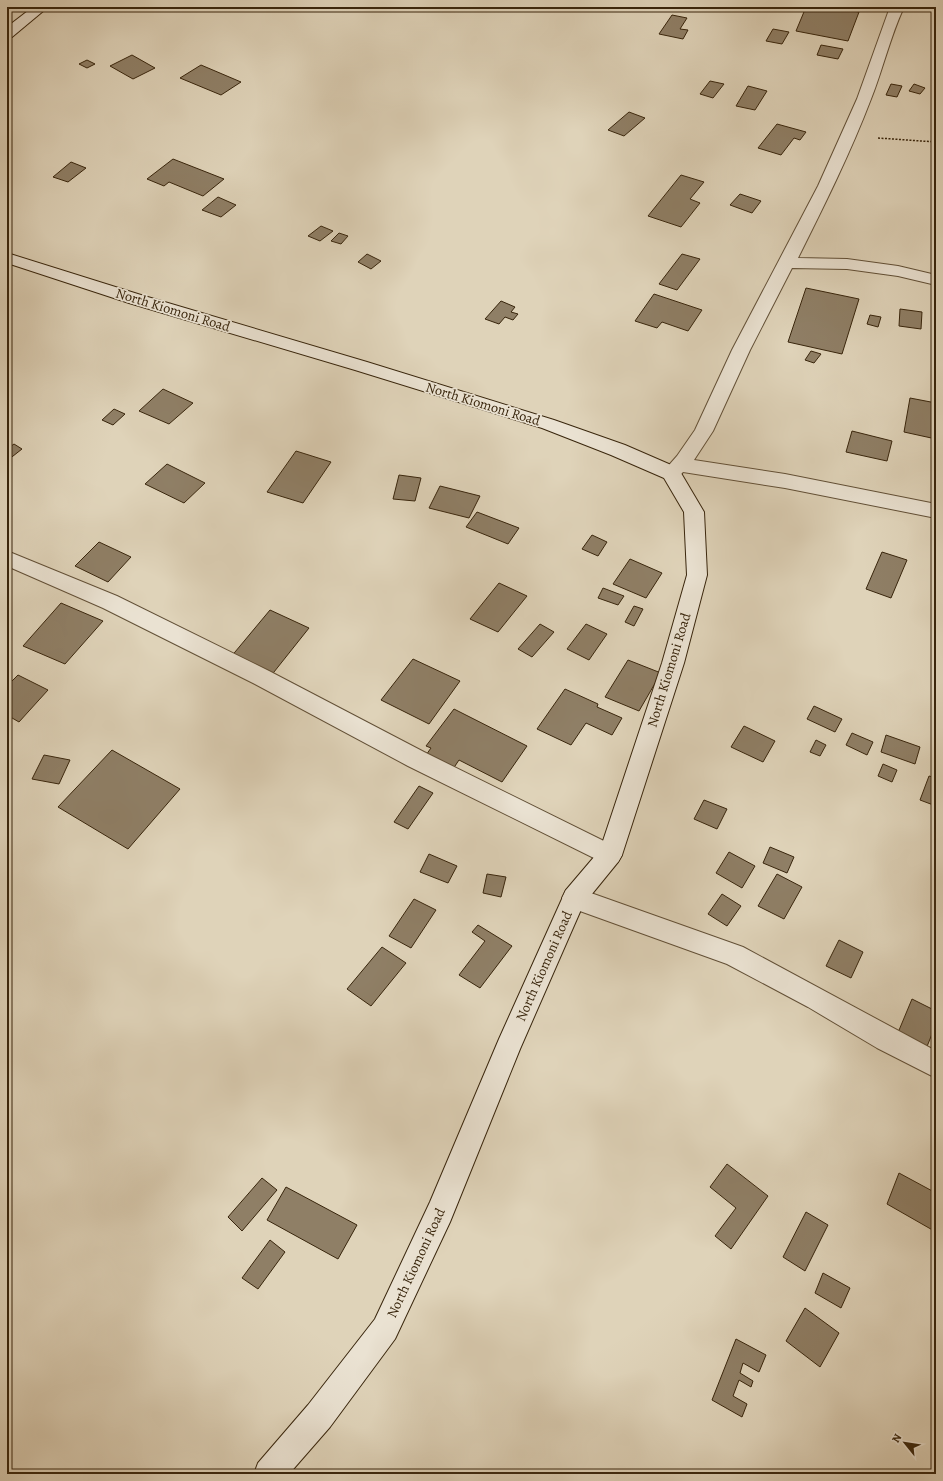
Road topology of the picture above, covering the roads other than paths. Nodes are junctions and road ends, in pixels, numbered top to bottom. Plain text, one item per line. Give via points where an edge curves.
1 (41, 7) edge
2 (897, 7) edge
3 (7, 34) edge
4 (7, 258) edge
5 (788, 263) junction
6 (936, 280) edge
7 (675, 469) junction
8 (936, 511) edge
9 (7, 558) edge
10 (610, 855) junction
11 (574, 898) junction
12 (936, 1064) edge
13 (269, 1474) edge

1 - 3 street
2 - 5 street via 886,30 871,79 848,135
4 - 7 street, North Kiomoni Road via 548,424
5 - 6 street via 847,264 898,271
5 - 7 street via 740,352 703,433
7 - 8 street via 785,481
7 - 10 street, North Kiomoni Road via 694,512 697,575 673,663
9 - 10 street via 117,605 416,759
10 - 11 street, North Kiomoni Road
11 - 12 street via 734,955
11 - 13 street, North Kiomoni Road via 440,1212 385,1330 319,1416

